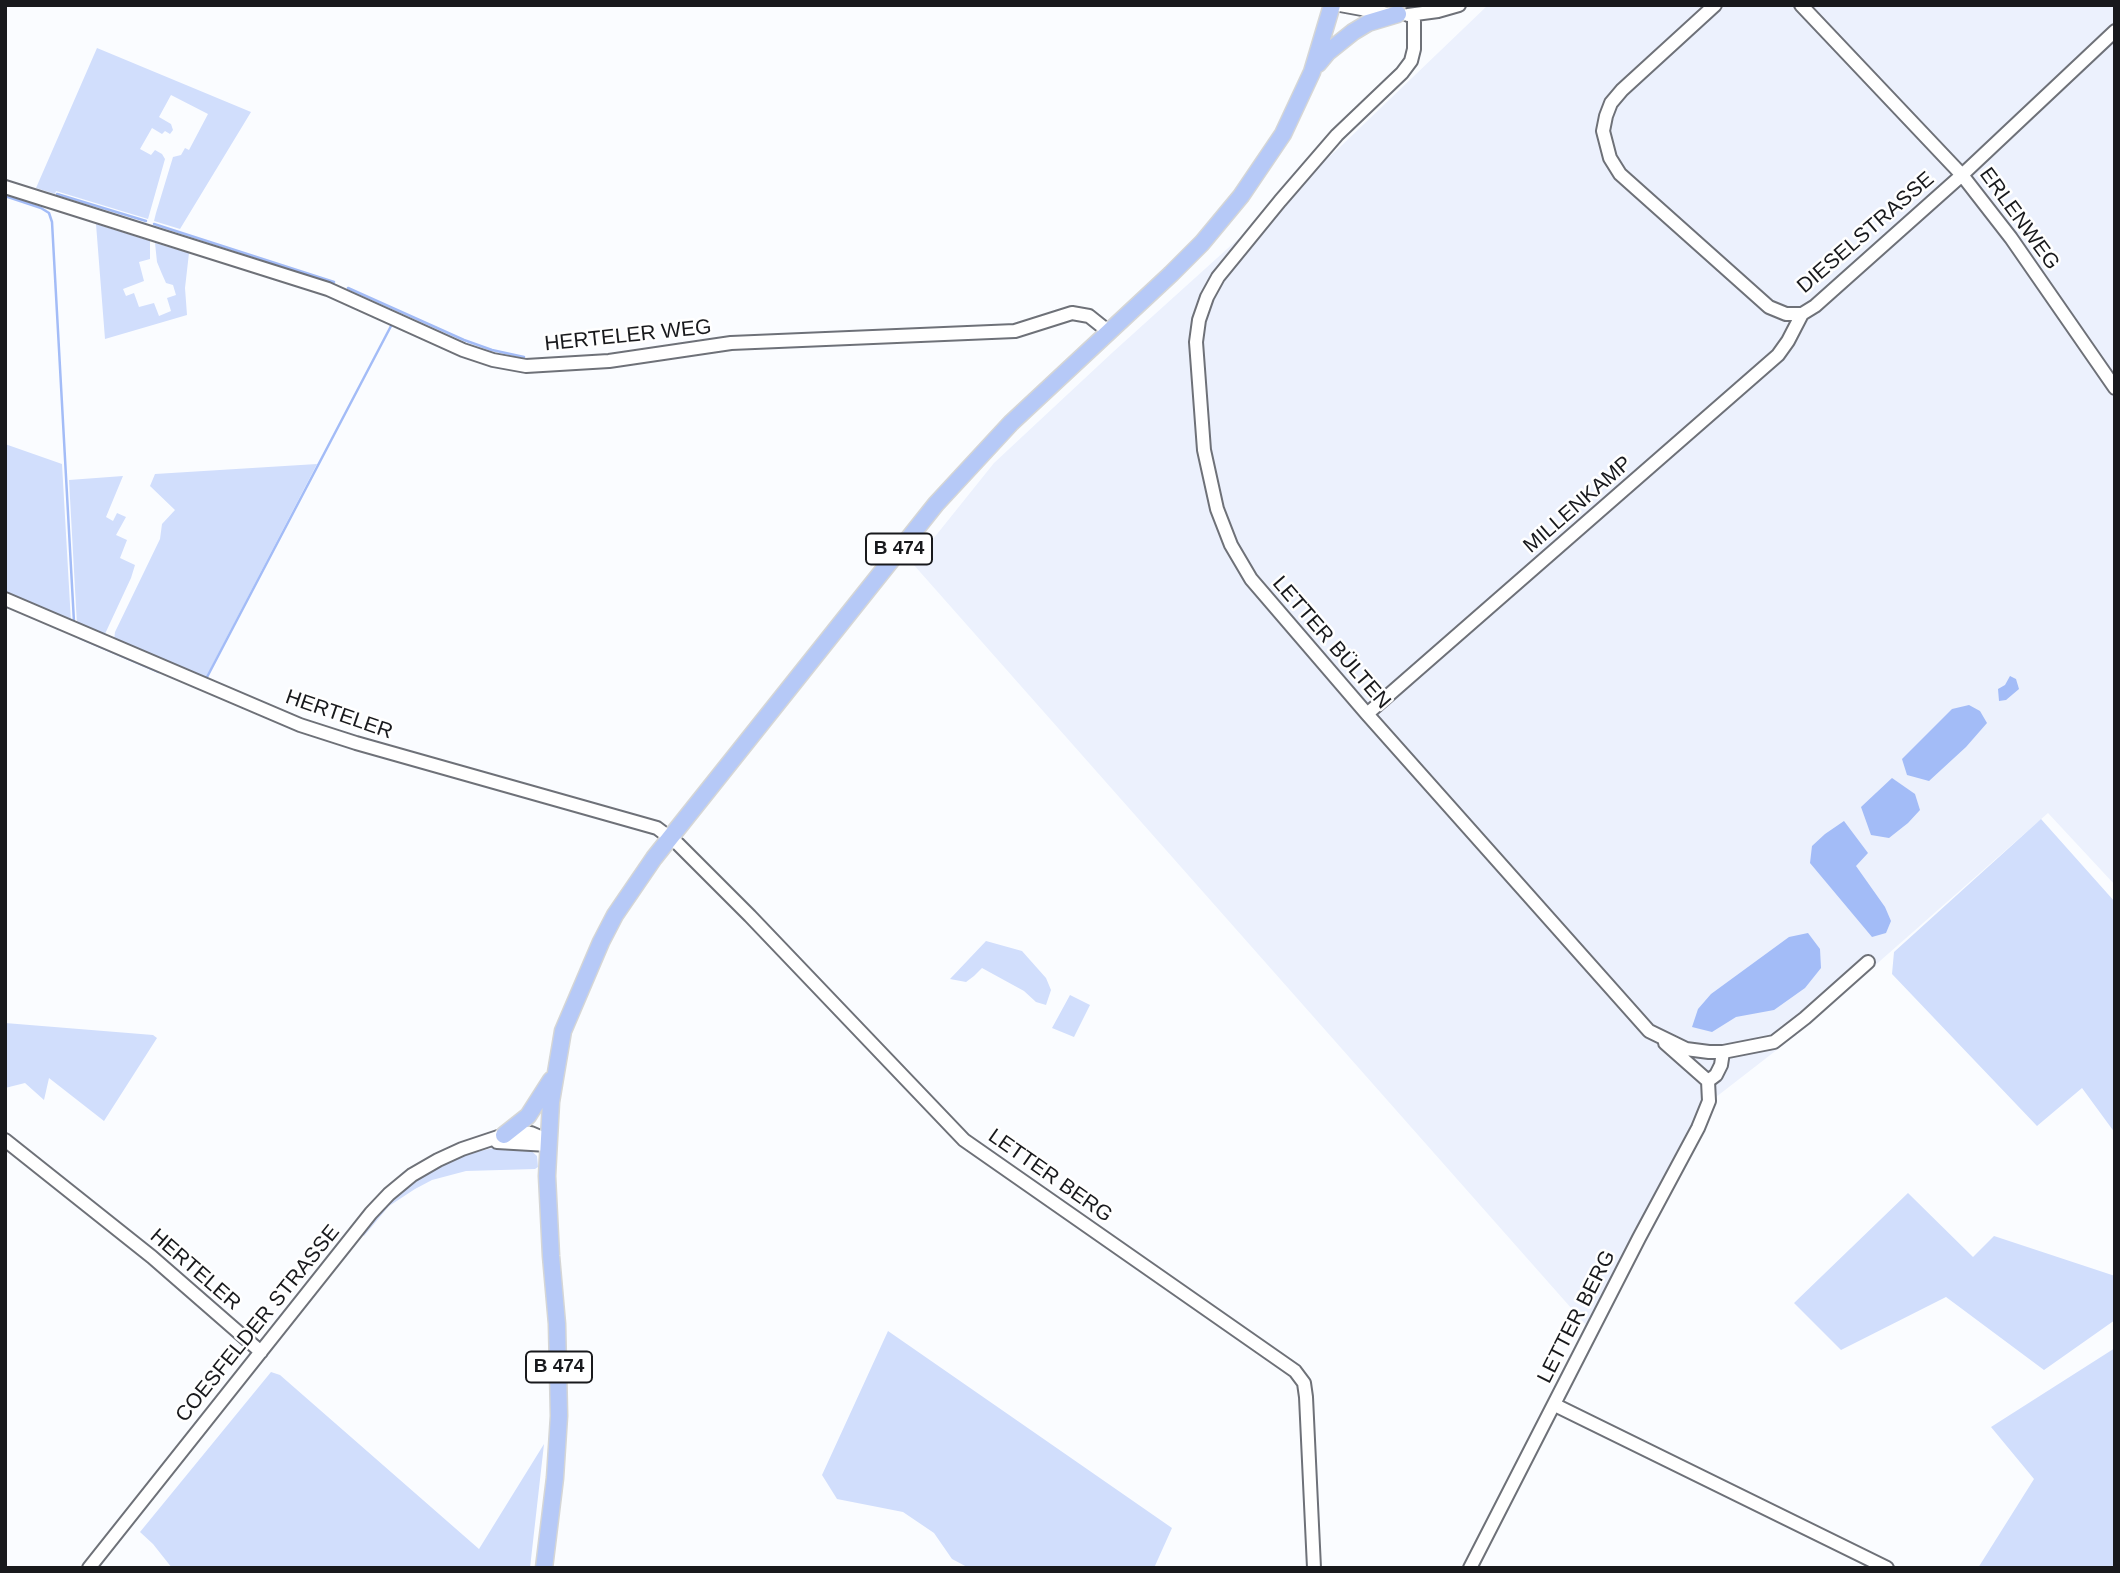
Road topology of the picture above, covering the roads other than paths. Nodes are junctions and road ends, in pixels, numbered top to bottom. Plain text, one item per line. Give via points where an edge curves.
1 (1332, 5) edge
2 (1340, 5) edge
3 (1459, 5) edge
4 (1715, 5) edge
5 (1801, 5) edge
6 (1406, 15) junction
7 (2114, 33) edge
8 (1312, 72) junction
9 (1962, 175) junction
10 (5, 187) edge
11 (1802, 314) junction
12 (1110, 332) junction
13 (2115, 388) edge
14 (5, 598) edge
15 (1367, 714) junction
16 (670, 837) junction
17 (1868, 962) dead end
18 (1657, 1036) junction
19 (1723, 1052) junction
20 (555, 1072) junction
21 (1708, 1082) junction
22 (503, 1135) junction
23 (5, 1140) edge
24 (486, 1142) junction
25 (548, 1145) junction
26 (261, 1352) junction
27 (1555, 1405) junction
28 (89, 1568) edge
29 (544, 1568) edge
30 (1314, 1568) edge
31 (1470, 1568) edge
32 (1887, 1568) edge

1 - 8 main road, B 474
2 - 6 street
3 - 6 street
4 - 11 street, DIESELSTRASSE via 1611,103 1603,131 1609,158 1620,174 1769,307
5 - 9 street, DIESELSTRASSE
6 - 8 main road via 1368,23 1353,32
6 - 15 street, LETTER BÜLTEN via 1414,49 1411,61 1337,135 1218,277 1206,297 1196,342 1203,450 1231,545 1251,579
7 - 9 street, ERLENWEG
8 - 12 main road, B 474 via 1283,134 1241,196 1202,243
9 - 11 street, DIESELSTRASSE
9 - 13 street, ERLENWEG
10 - 12 street, HERTELER WEG via 328,289 463,350 526,366 609,361 731,343 1015,331 1072,313 1089,316
11 - 15 street, MILLENKAMP via 1778,355
12 - 16 main road, B 474 via 1011,423 936,503
14 - 16 street, HERTELER via 300,725 643,822
15 - 18 street, LETTER BÜLTEN
16 - 20 main road, B 474 via 615,915 597,951 563,1031
16 - 30 street, LETTER BERG via 964,1140 1295,1371 1307,1397
17 - 19 street, LETTER BÜLTEN via 1774,1042
18 - 19 street, LETTER BÜLTEN via 1686,1049
18 - 21 street
19 - 21 street via 1716,1075
20 - 22 main road via 538,1104
20 - 25 main road, B 474
21 - 27 street, LETTER BERG via 1709,1101 1698,1128
22 - 24 street, COESFELDER STRASSE
22 - 25 street, COESFELDER STRASSE via 531,1133
23 - 26 street, HERTELER via 152,1257
24 - 25 street, COESFELDER STRASSE
24 - 26 street, COESFELDER STRASSE via 438,1160 389,1194
25 - 29 main road, B 474 via 559,1416
26 - 28 street, COESFELDER STRASSE
27 - 31 street, LETTER BERG
27 - 32 street

